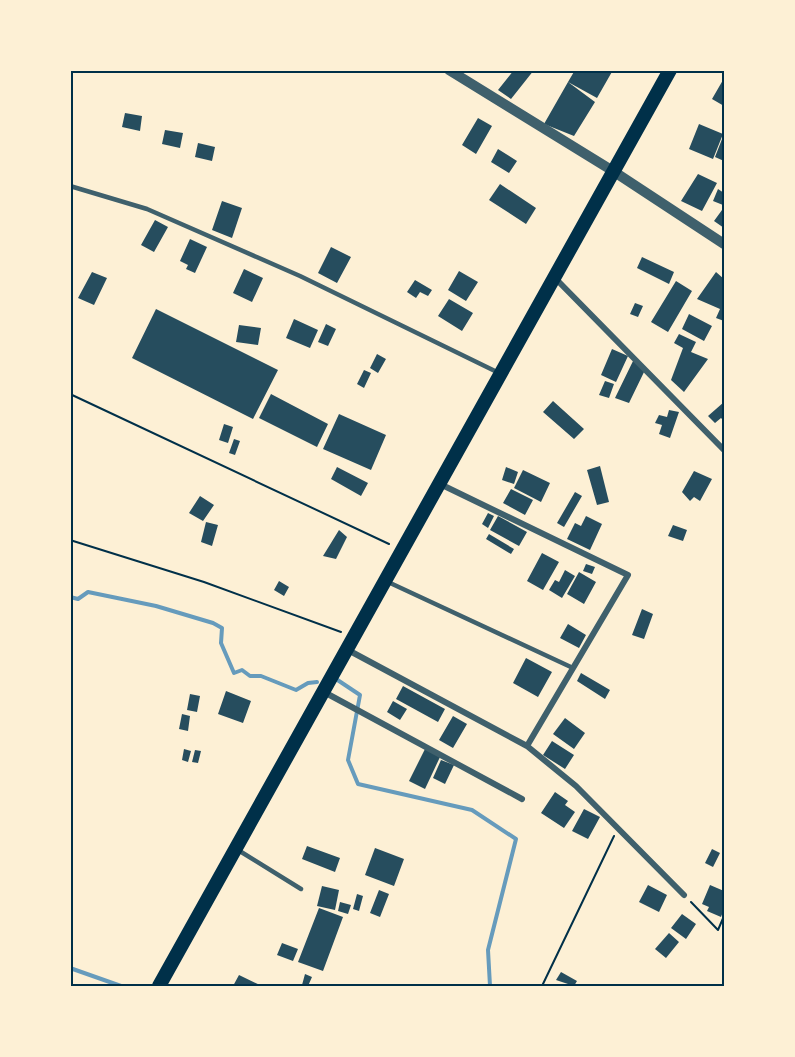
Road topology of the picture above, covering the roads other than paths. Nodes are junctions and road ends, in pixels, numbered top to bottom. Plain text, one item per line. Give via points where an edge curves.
1 (449, 70) edge
2 (670, 70) edge
3 (613, 171) junction
4 (70, 186) edge
5 (724, 244) edge
6 (554, 278) junction
7 (500, 373) junction
8 (724, 450) edge
9 (440, 484) junction
10 (386, 581) junction
11 (351, 644) junction
12 (573, 668) junction
13 (324, 692) junction
14 (527, 746) junction
15 (522, 799) dead end
16 (236, 848) junction
17 (302, 889) dead end
18 (684, 895) road end
19 (159, 987) edge

1 - 3 street
2 - 3 highway
3 - 5 street
3 - 6 highway
4 - 7 lane via 157,213 300,276
6 - 7 highway
6 - 8 street
7 - 9 highway
9 - 10 highway
9 - 12 street via 628,575
10 - 11 highway
10 - 12 lane
11 - 13 highway
11 - 14 street
12 - 14 street
13 - 15 street
13 - 16 highway
14 - 18 street via 576,786
16 - 17 lane
16 - 19 highway

